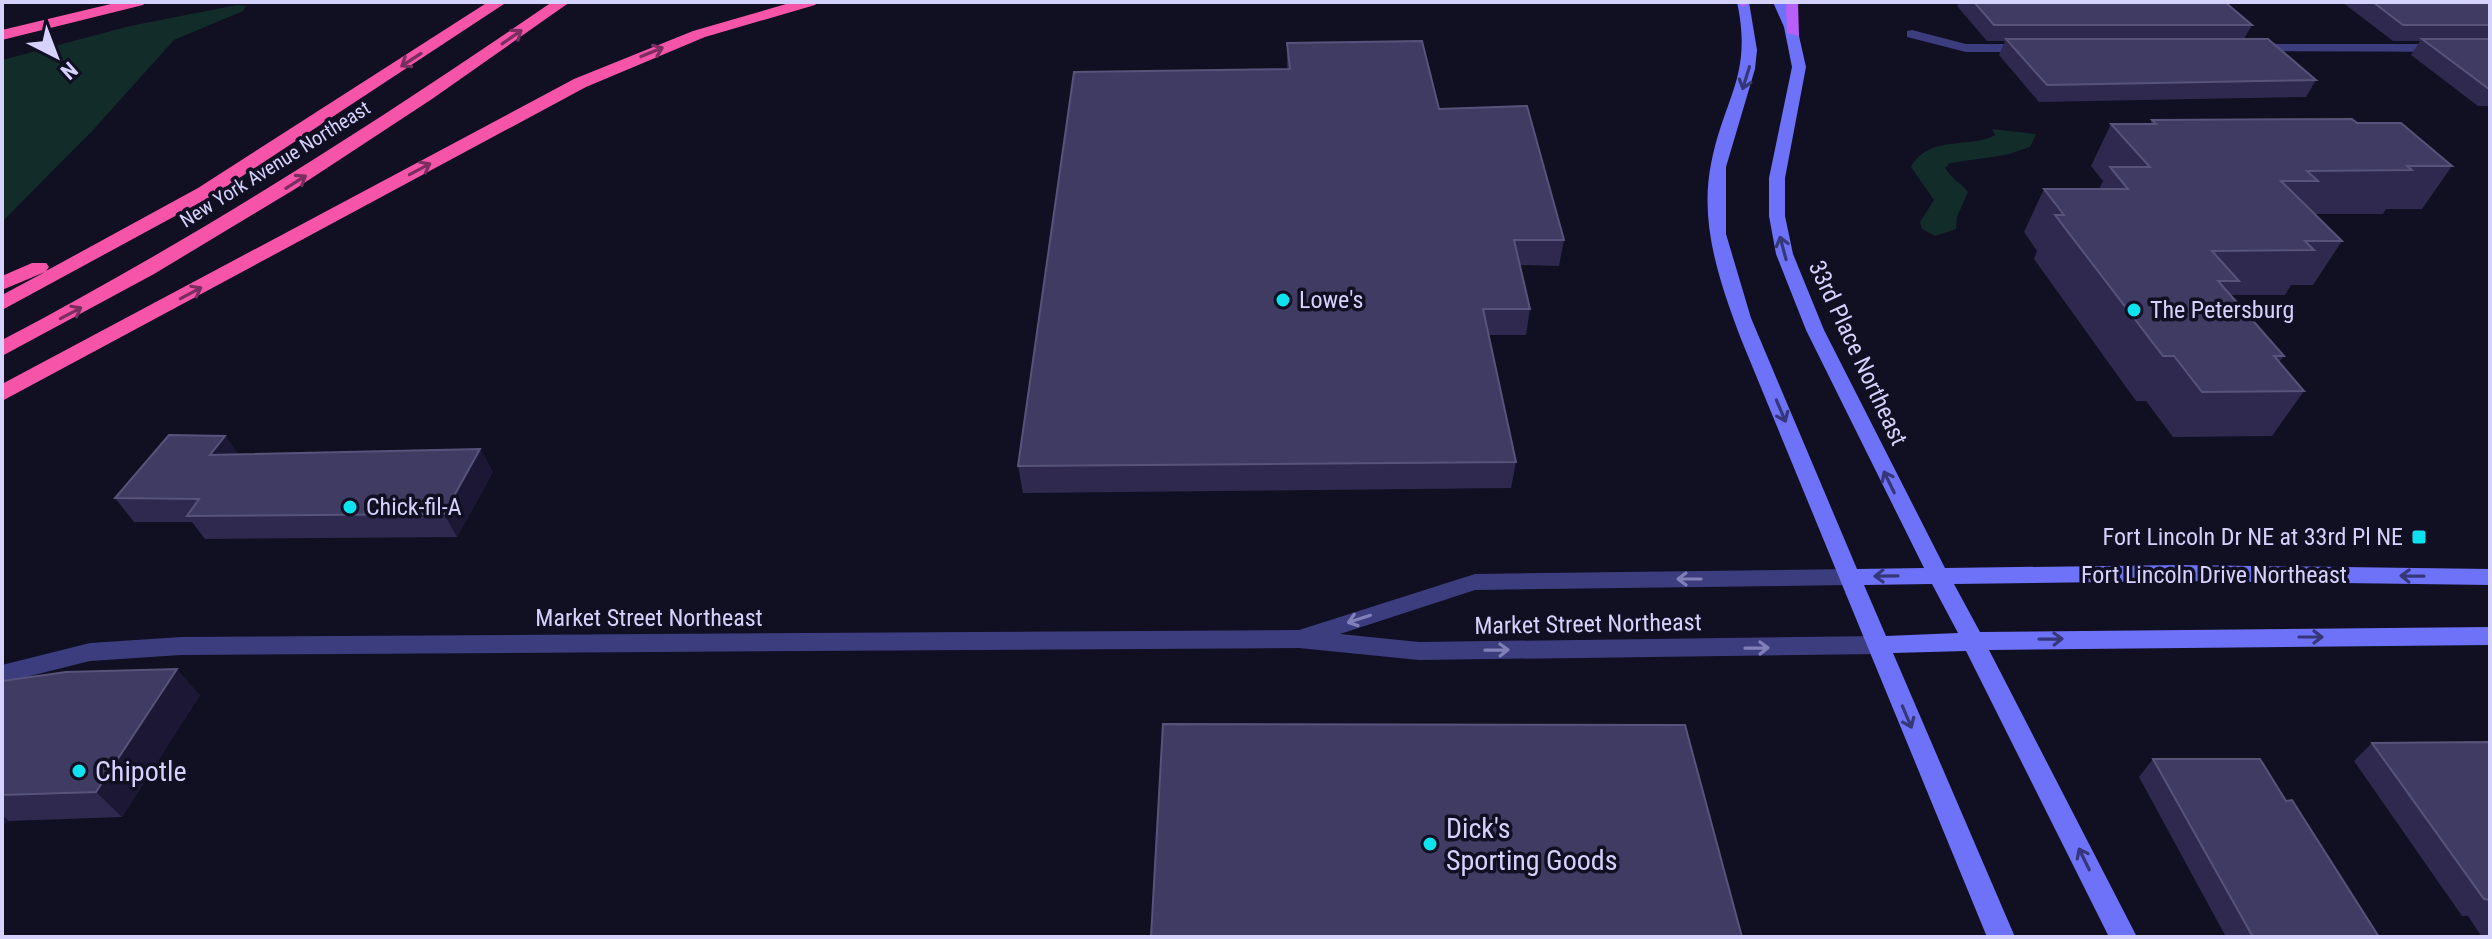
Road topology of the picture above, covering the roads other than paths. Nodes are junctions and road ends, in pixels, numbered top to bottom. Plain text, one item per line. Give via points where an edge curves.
1 (81, 2) edge
2 (138, 2) edge
3 (499, 2) edge
4 (562, 2) edge
5 (810, 2) edge
6 (1743, 2) edge
7 (1779, 2) edge
8 (1792, 2) edge
9 (2, 21) edge
10 (1794, 33) junction
11 (1912, 34) dead end
12 (2, 35) edge
13 (2042, 48) edge
14 (2241, 48) edge
15 (2490, 48) edge
16 (205, 192) junction
17 (2, 284) edge
18 (2, 304) edge
19 (2, 349) edge
20 (2, 394) edge
21 (1938, 576) junction
22 (1851, 577) junction
23 (2490, 577) edge
24 (2490, 636) edge
25 (1299, 639) junction
26 (1973, 642) junction
27 (1878, 645) junction
28 (2, 674) edge
29 (2001, 937) edge
30 (2123, 937) edge

1 - 9 highway
2 - 12 highway
3 -> 16 highway, New York Avenue Northeast
19 -> 4 highway, New York Avenue Northeast via 260,204
20 -> 5 highway via 580,83 688,38
6 -> 22 street via 1752,50 1717,169 1718,243 1739,313
7 - 10 street, 33rd Place Northeast
8 - 10 main road
21 -> 10 street, 33rd Place Northeast via 1811,321 1782,245 1778,173 1800,83
11 - 13 street via 1966,48
14 - 15 street
16 - 17 highway
16 - 18 highway, New York Avenue Northeast
21 -> 22 street, Fort Lincoln Drive Northeast
23 -> 21 street, Fort Lincoln Drive Northeast
21 - 26 street
22 -> 25 street, Market Street Northeast via 1475,582
22 - 27 street
26 -> 24 street
25 -> 27 street, Market Street Northeast via 1419,651
25 - 28 street, Market Street Northeast via 181,646 90,652
26 - 27 street
30 -> 26 street
27 -> 29 street

